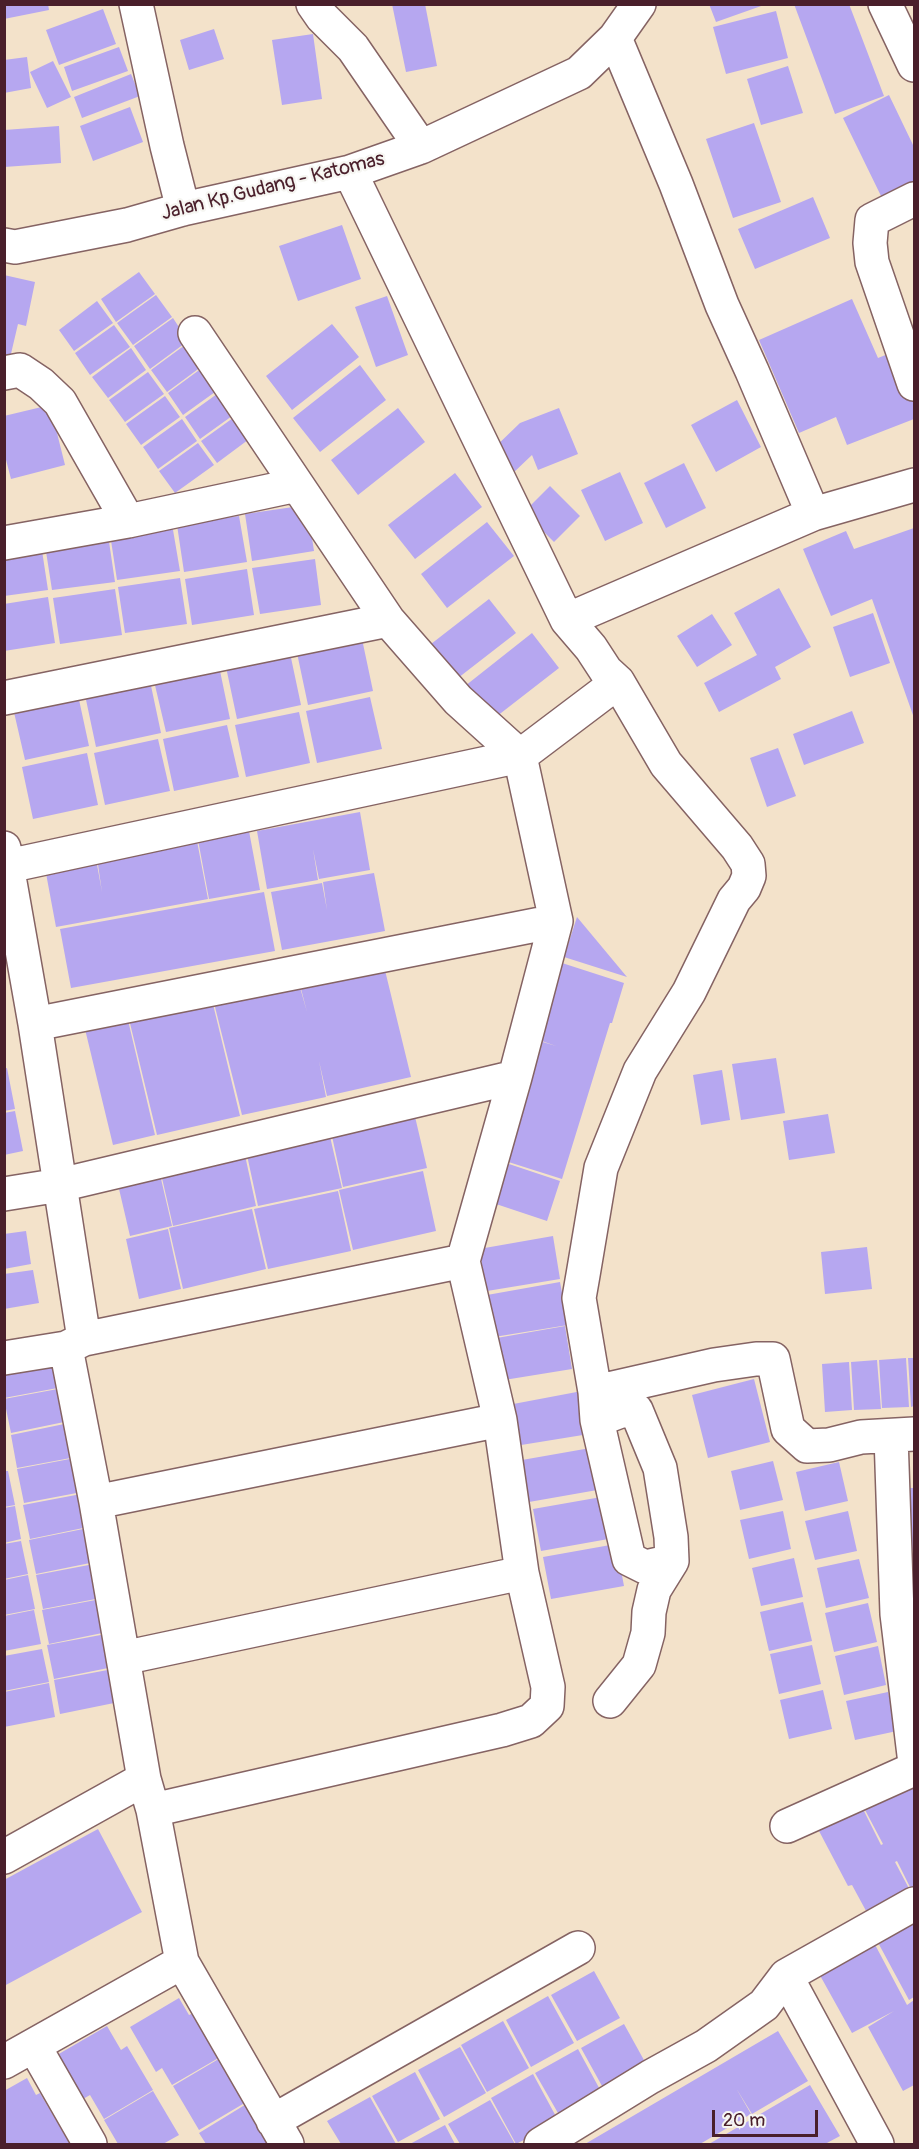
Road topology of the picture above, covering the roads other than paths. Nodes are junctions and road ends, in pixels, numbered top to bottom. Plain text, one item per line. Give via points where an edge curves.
1 (136, 4) edge
2 (313, 4) edge
3 (639, 4) edge
4 (885, 4) edge
5 (615, 38) junction
6 (915, 65) edge
7 (421, 147) junction
8 (350, 172) junction
9 (915, 199) edge
10 (183, 208) junction
11 (4, 245) edge
12 (195, 333) dead end
13 (4, 373) edge
14 (915, 384) edge
15 (915, 484) edge
16 (297, 485) junction
17 (813, 514) junction
18 (128, 521) junction
19 (4, 543) edge
20 (388, 620) junction
21 (567, 620) junction
22 (618, 682) junction
23 (4, 698) edge
24 (520, 756) junction
25 (6, 857) edge
26 (556, 921) junction
27 (35, 1024) junction
28 (515, 1077) junction
29 (60, 1185) junction
30 (4, 1194) edge
31 (463, 1261) junction
32 (75, 1344) junction
33 (4, 1358) edge
34 (596, 1406) junction
35 (500, 1420) junction
36 (903, 1435) edge
37 (96, 1502) junction
38 (672, 1561) junction
39 (522, 1573) junction
40 (906, 1613) edge
41 (123, 1658) junction
42 (610, 1701) dead end
43 (915, 1755) edge
44 (915, 1768) edge
45 (144, 1779) junction
46 (153, 1810) junction
47 (787, 1826) dead end
48 (4, 1857) edge
49 (915, 1904) edge
50 (578, 1948) dead end
51 (182, 1962) junction
52 (786, 1976) junction
53 (34, 2046) junction
54 (4, 2062) edge
55 (280, 2133) edge
56 (90, 2145) edge
57 (541, 2145) edge
58 (877, 2145) edge

1 - 10 street
2 - 7 street via 354,48
3 - 5 street, Jalan Kp.Gudang - Katomas
4 - 6 street
5 - 7 street, Jalan Kp.Gudang - Katomas via 579,73
5 - 17 street via 722,305
7 - 8 street, Jalan Kp.Gudang - Katomas
8 - 10 street, Jalan Kp.Gudang - Katomas
8 - 21 street
9 - 14 street via 872,220 870,243 872,262
10 - 11 street, Jalan Kp.Gudang - Katomas via 127,225 15,247
12 - 16 street
13 - 18 street via 20,370 60,402
15 - 17 street
16 - 18 street
16 - 20 street
17 - 21 street
18 - 19 street
20 - 23 street
20 - 24 street via 458,700
21 - 22 street
22 - 24 street
22 - 34 street via 666,764 737,847 748,864 749,876 689,992 640,1071 601,1168 579,1298
24 - 25 street
24 - 26 street
25 - 27 street
26 - 27 street
26 - 28 street
27 - 29 street
28 - 29 street
28 - 31 street
29 - 30 street
29 - 32 street
31 - 32 street
31 - 35 street
32 - 33 street
32 - 37 street
34 - 36 street via 714,1365 773,1359 788,1429 807,1446
34 - 38 street via 636,1410 660,1468
34 - 38 street via 629,1559 645,1567
35 - 37 street
35 - 39 street
36 - 40 street
37 - 41 street
38 - 42 street via 654,1590 639,1665
39 - 41 street
39 - 46 street via 548,1687 547,1706 531,1721
40 - 43 street
41 - 45 street
44 - 47 street
45 - 46 street
45 - 48 street
46 - 51 street
49 - 52 street
50 - 55 street
51 - 53 street
51 - 55 street
52 - 57 street via 764,2005 706,2046
52 - 58 street
53 - 54 street
53 - 56 street

